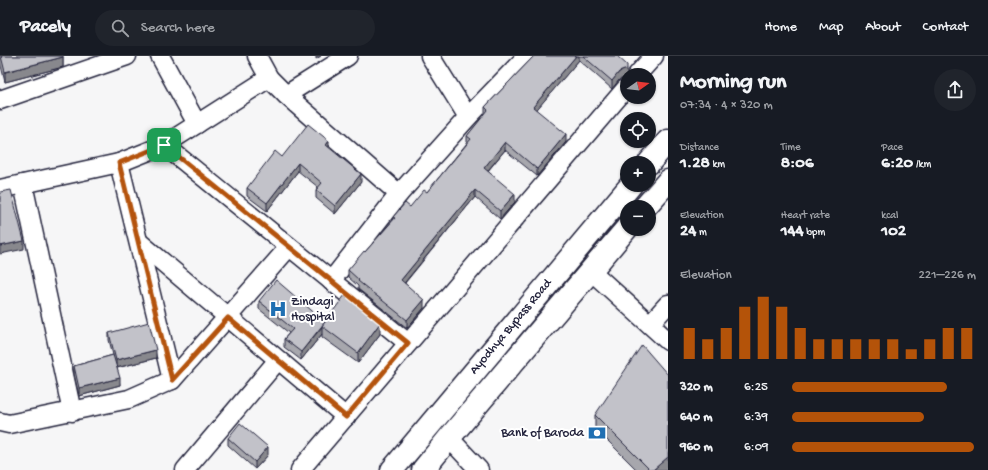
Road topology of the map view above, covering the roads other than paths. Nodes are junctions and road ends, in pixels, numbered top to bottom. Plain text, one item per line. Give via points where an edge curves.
1 (126, 56) edge
2 (160, 56) edge
3 (257, 56) edge
4 (348, 56) edge
5 (430, 56) edge
6 (654, 56) edge
7 (523, 57) edge
8 (643, 68) edge
9 (269, 78) junction
10 (286, 95) junction
11 (620, 95) edge
12 (0, 100) edge
13 (468, 117) junction
14 (197, 124) junction
15 (668, 141) edge
16 (164, 145) junction
17 (655, 156) edge
18 (119, 163) junction
19 (668, 181) edge
20 (23, 184) junction
21 (0, 189) edge
22 (625, 192) edge
23 (399, 194) junction
24 (651, 200) edge
25 (620, 236) edge
26 (139, 242) junction
27 (289, 247) junction
28 (590, 270) junction
29 (331, 281) junction
30 (668, 304) edge
31 (228, 318) junction
32 (650, 324) junction
33 (668, 340) edge
34 (408, 343) junction
35 (278, 360) junction
36 (172, 380) junction
37 (72, 412) junction
38 (346, 417) junction
39 (0, 422) edge
40 (449, 438) junction
41 (185, 470) edge
42 (300, 470) edge
43 (392, 470) edge
44 (423, 470) edge
45 (479, 470) edge

1 - 12 street
2 - 14 street
3 - 9 street
4 - 10 street
5 - 13 street
6 - 8 street
7 - 13 street
9 - 10 street
9 - 14 street
10 - 23 street
11 - 34 street
13 - 23 street
14 - 16 street
15 - 17 main road
16 - 18 street
16 - 27 street
18 - 20 street
18 - 26 street
19 - 24 main road
20 - 21 street
20 - 37 street
22 - 43 main road, Ayodhya Bypass Road
23 - 29 street
25 - 28 main road, Ayodhya Bypass Road
26 - 31 street
26 - 36 street
27 - 29 street
27 - 31 street
28 - 32 street
28 - 40 main road, Ayodhya Bypass Road
29 - 34 street
30 - 32 street
31 - 35 street
31 - 36 street
32 - 33 street
34 - 38 street
35 - 38 street
35 - 41 street
36 - 37 street via 129,399
37 - 39 street via 9,424
38 - 42 street
40 - 44 main road, Ayodhya Bypass Road
40 - 45 street

